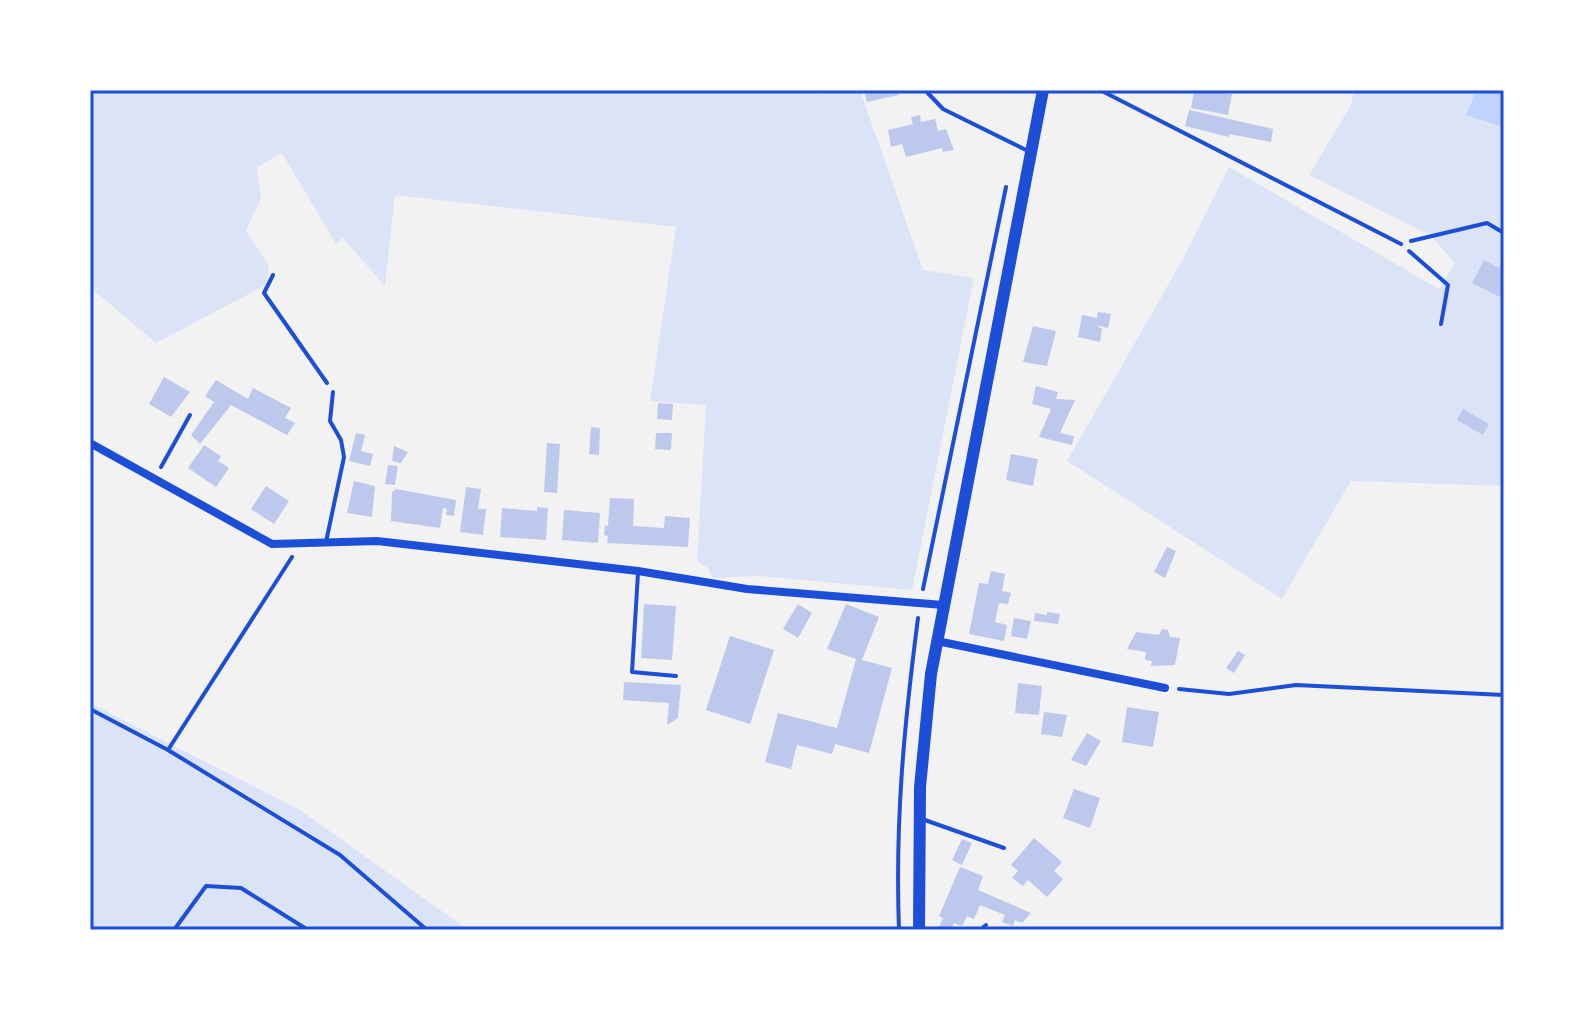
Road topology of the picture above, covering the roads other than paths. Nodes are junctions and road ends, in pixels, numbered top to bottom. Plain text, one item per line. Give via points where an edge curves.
1 (925, 90) edge
2 (1043, 90) edge
3 (1100, 90) edge
4 (1030, 152) junction
5 (1401, 244) road end
6 (333, 392) road end
7 (90, 443) edge
8 (325, 544) junction
9 (638, 571) junction
10 (943, 605) junction
11 (937, 641) junction
12 (676, 676) dead end
13 (1165, 688) road end
14 (919, 818) junction
15 (1004, 848) dead end
16 (986, 925) dead end
17 (919, 930) edge
18 (980, 930) edge

1 - 4 lane via 943,109
2 - 4 main road
3 - 5 lane
4 - 10 main road
6 - 8 lane via 330,421 344,457
7 - 8 street via 272,544
8 - 9 street via 377,541
9 - 10 street via 747,589
9 - 12 lane via 632,672
10 - 11 main road
11 - 13 street
11 - 14 main road
14 - 15 lane
14 - 17 main road
16 - 18 lane

